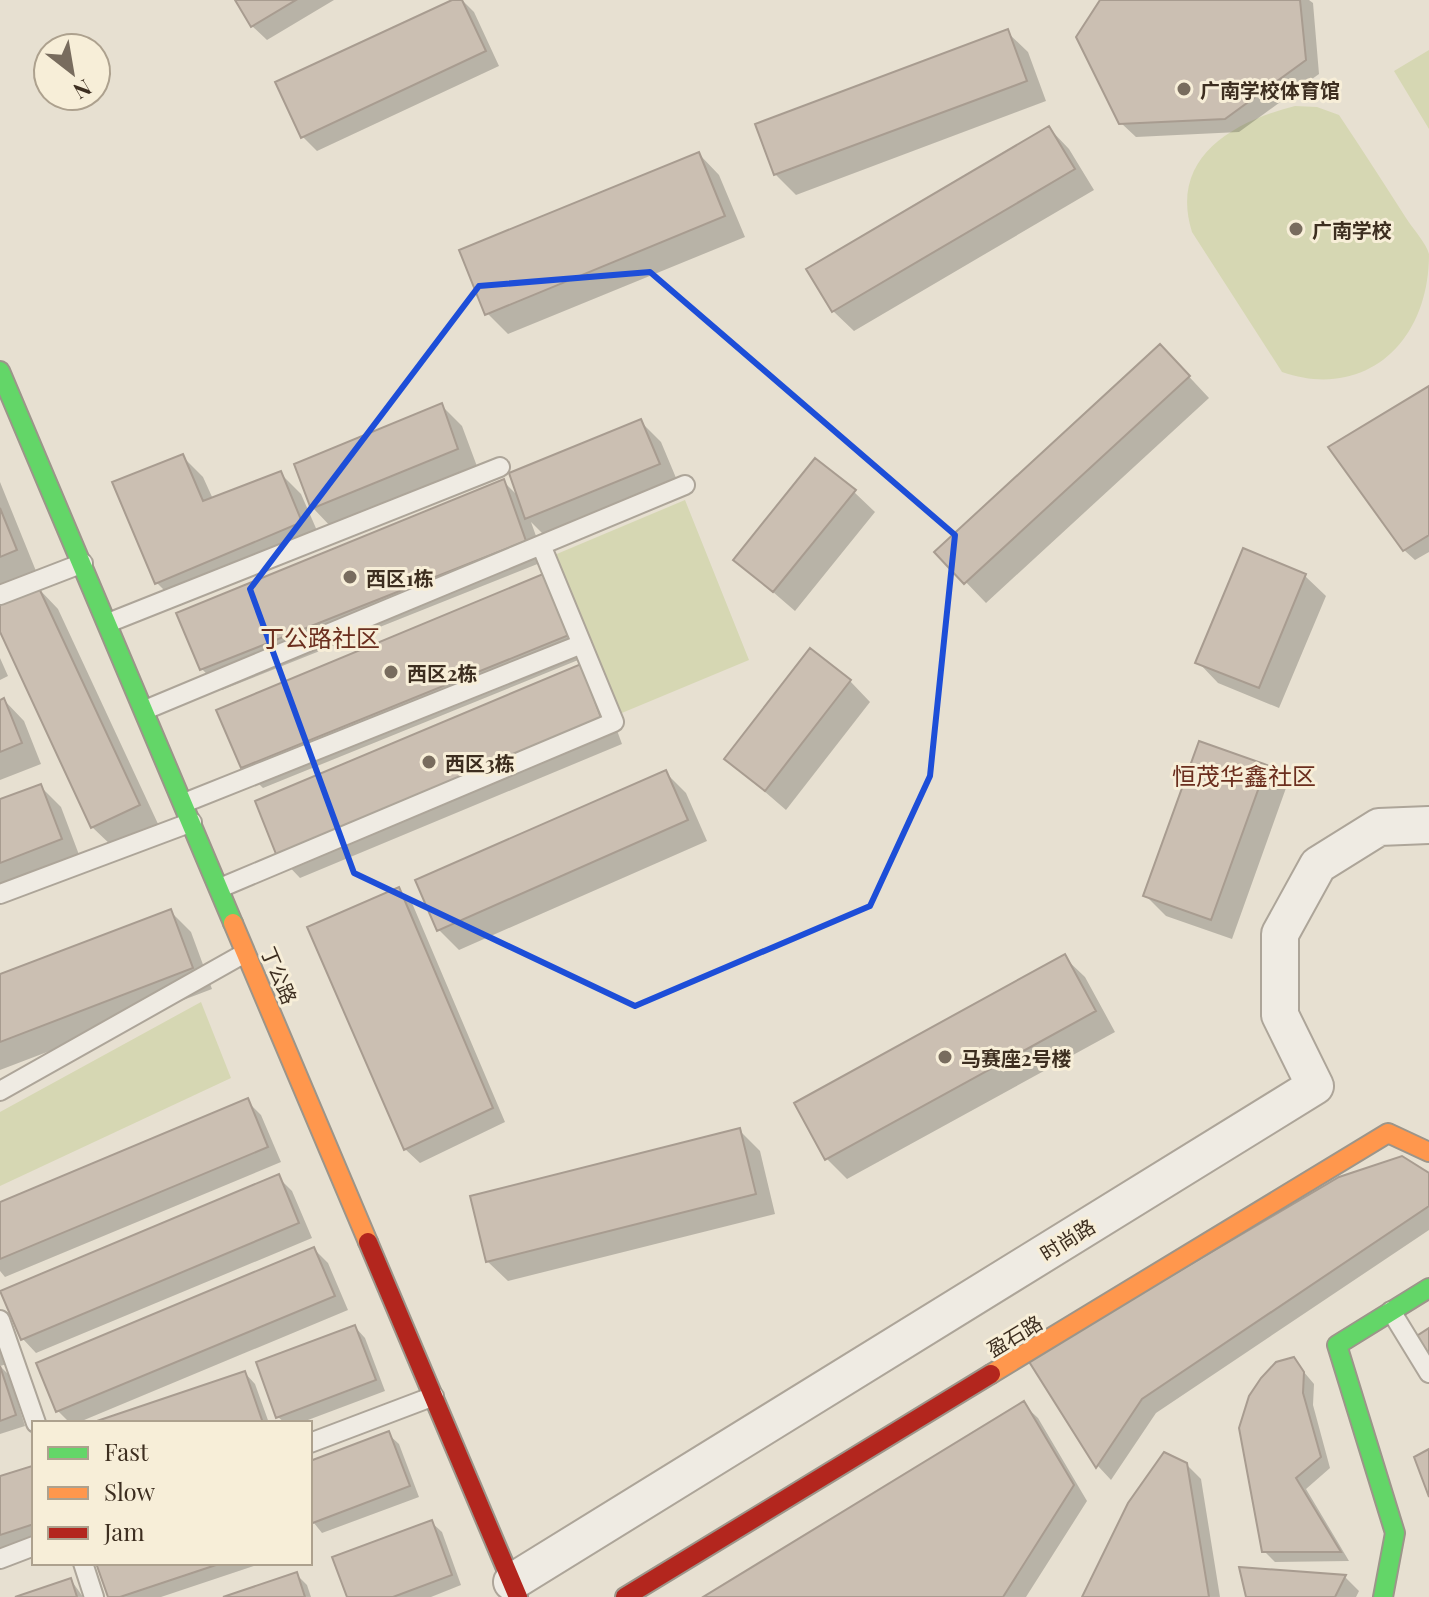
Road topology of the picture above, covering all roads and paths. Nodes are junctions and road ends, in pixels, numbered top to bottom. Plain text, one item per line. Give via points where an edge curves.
1 (0, 371) edge
2 (500, 467) dead end
3 (685, 485) dead end
4 (541, 545) junction
5 (83, 563) junction
6 (0, 595) edge
7 (108, 623) junction
8 (582, 644) junction
9 (145, 710) junction
10 (184, 803) junction
11 (192, 822) junction
12 (1429, 825) edge
13 (220, 888) junction
14 (0, 894) edge
15 (247, 952) junction
16 (0, 1091) edge
17 (1429, 1152) edge
18 (1429, 1288) edge
19 (1391, 1311) junction
20 (0, 1320) edge
21 (1429, 1373) edge
22 (434, 1396) junction
23 (35, 1421) edge
24 (312, 1442) edge
25 (32, 1547) edge
26 (0, 1559) edge
27 (84, 1565) edge
28 (515, 1590) edge
29 (94, 1597) edge
30 (625, 1597) edge
31 (1383, 1597) edge

1 - 5 street, 丁公路
2 - 7 lane
3 - 4 lane
4 - 8 lane
4 - 9 lane
5 - 6 lane
5 - 7 street, 丁公路
7 - 9 street, 丁公路
8 - 10 lane
8 - 13 lane via 614,722
9 - 10 street, 丁公路
10 - 11 street, 丁公路
11 - 13 street, 丁公路
11 - 14 lane
12 - 28 street, 时尚路 via 1379,827 1318,865 1280,934 1280,1015 1315,1086
13 - 15 street, 丁公路
15 - 16 lane
15 - 22 street, 丁公路
17 - 30 street, 盈石路 via 1388,1133
18 - 19 street
19 - 21 lane
19 - 31 street via 1337,1345 1395,1533
20 - 23 lane
22 - 24 lane
22 - 28 street, 丁公路
25 - 26 lane
27 - 29 lane

